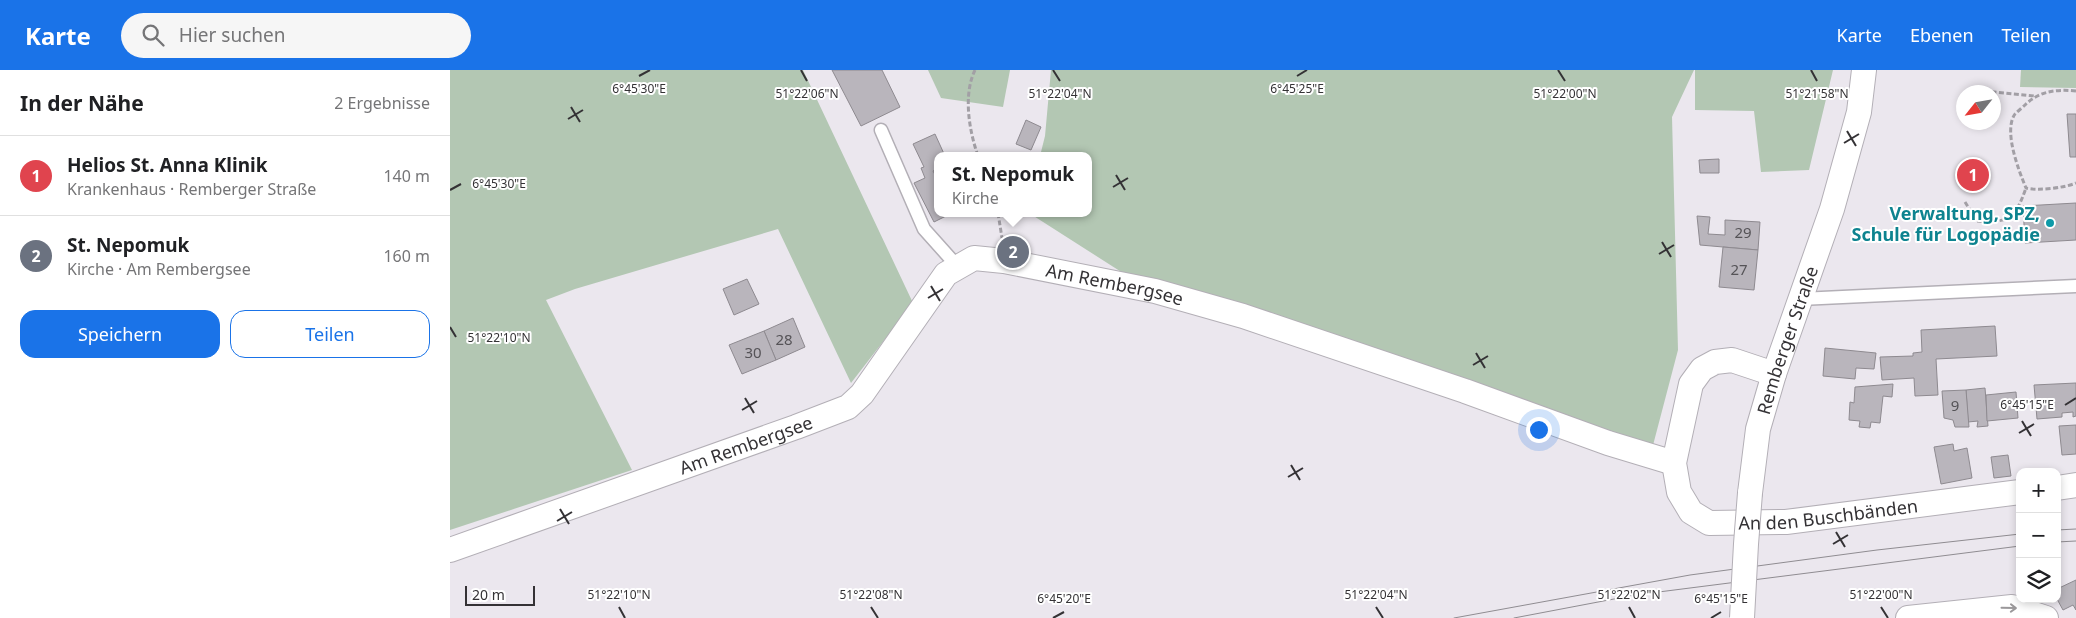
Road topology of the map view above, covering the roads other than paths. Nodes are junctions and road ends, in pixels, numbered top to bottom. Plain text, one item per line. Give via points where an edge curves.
1 (1864, 70) edge
2 (881, 130) dead end
3 (958, 267) junction
4 (2076, 286) edge
5 (1800, 299) junction
6 (1774, 374) junction
7 (1674, 463) junction
8 (2076, 485) edge
9 (2061, 487) edge
10 (2016, 493) edge
11 (450, 550) edge
12 (1742, 618) edge
13 (1908, 618) edge
14 (2046, 618) edge

1 - 5 street, Remberger Straße via 1859,112 1832,209
2 - 3 lane via 924,228
3 - 7 street, Am Rembergsee via 974,258 1004,261 1164,294 1243,316
3 - 11 street, Am Rembergsee via 946,274 862,394 848,407
4 - 5 lane
5 - 6 street, Remberger Straße
6 - 7 street via 1732,360 1715,362 1702,370 1691,384
6 - 12 street, Remberger Straße, bridge via 1758,429 1750,492
7 - 10 street, An den Buschbänden via 1679,492 1691,512 1709,523 1786,522
8 - 9 street
13 -> 14 street via 2012,607

